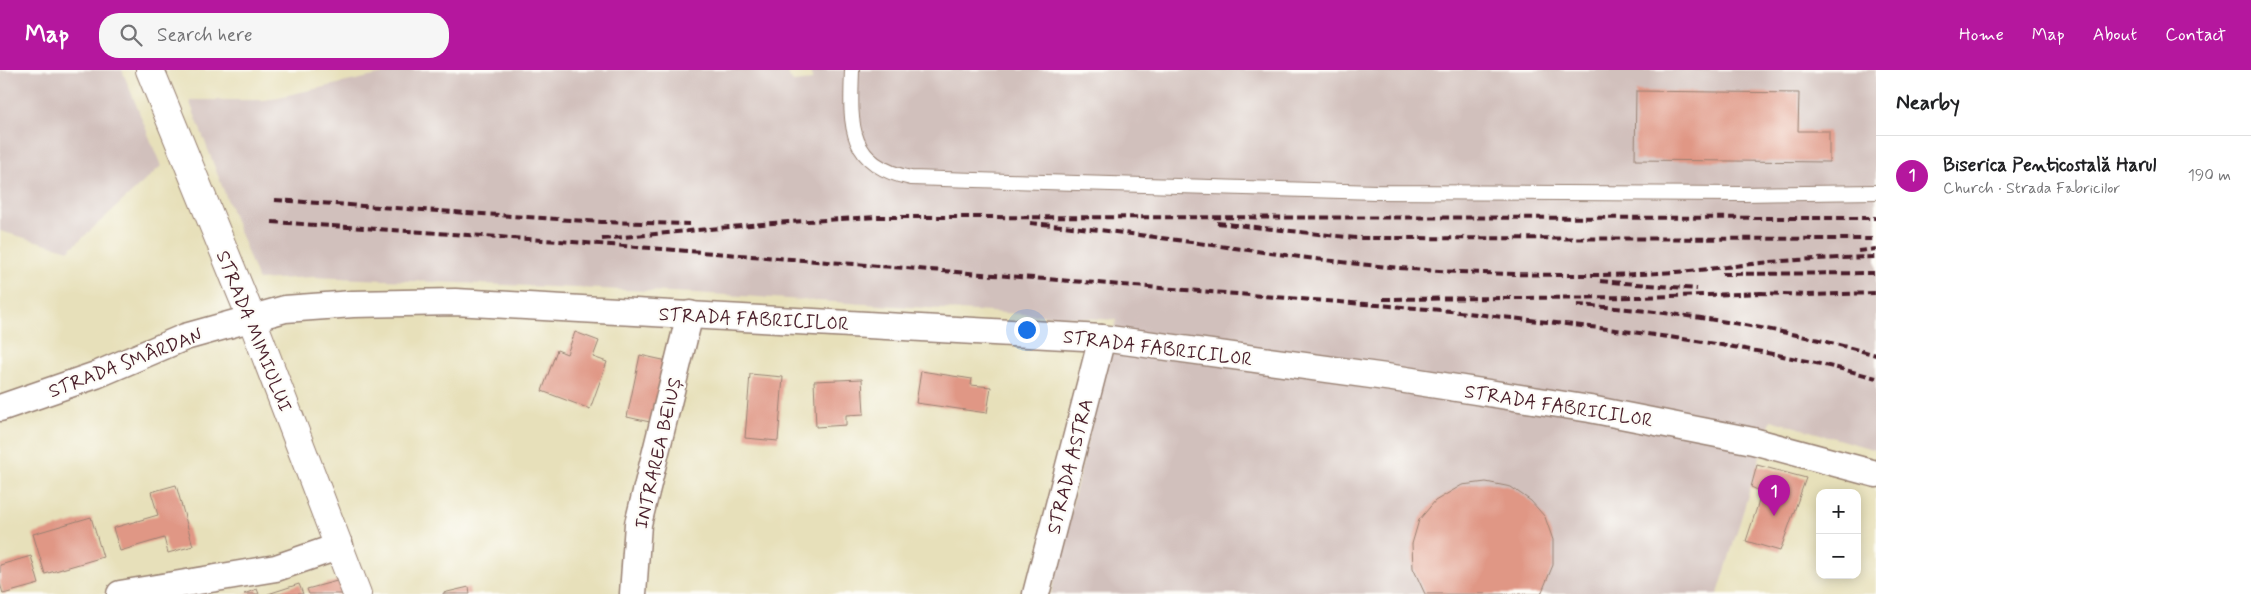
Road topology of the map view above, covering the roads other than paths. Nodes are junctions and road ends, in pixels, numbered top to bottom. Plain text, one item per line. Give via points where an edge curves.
1 (150, 70) edge
2 (852, 70) edge
3 (1876, 192) edge
4 (690, 314) junction
5 (251, 317) junction
6 (1102, 338) junction
7 (0, 408) edge
8 (1876, 474) edge
9 (340, 546) junction
10 (120, 594) edge
11 (357, 594) edge
12 (633, 594) edge
13 (1036, 594) edge

1 - 5 street, STRADA MIMIULUI
2 - 3 lane via 851,114 855,138 865,155 878,166 892,174 911,178 1376,192
4 - 5 street, STRADA FABRICILOR via 454,302 343,304 286,309
4 - 6 street, STRADA FABRICILOR
4 - 12 street, INTRAREA BEIUȘ via 638,524
5 - 7 street, STRADA SMÂRDAN via 185,337 96,375
5 - 9 street, STRADA MIMIULUI
6 - 8 street, STRADA FABRICILOR via 1590,409 1753,442
6 - 13 street, STRADA ASTRA
9 - 10 street via 276,568
9 - 11 street, STRADA MIMIULUI

